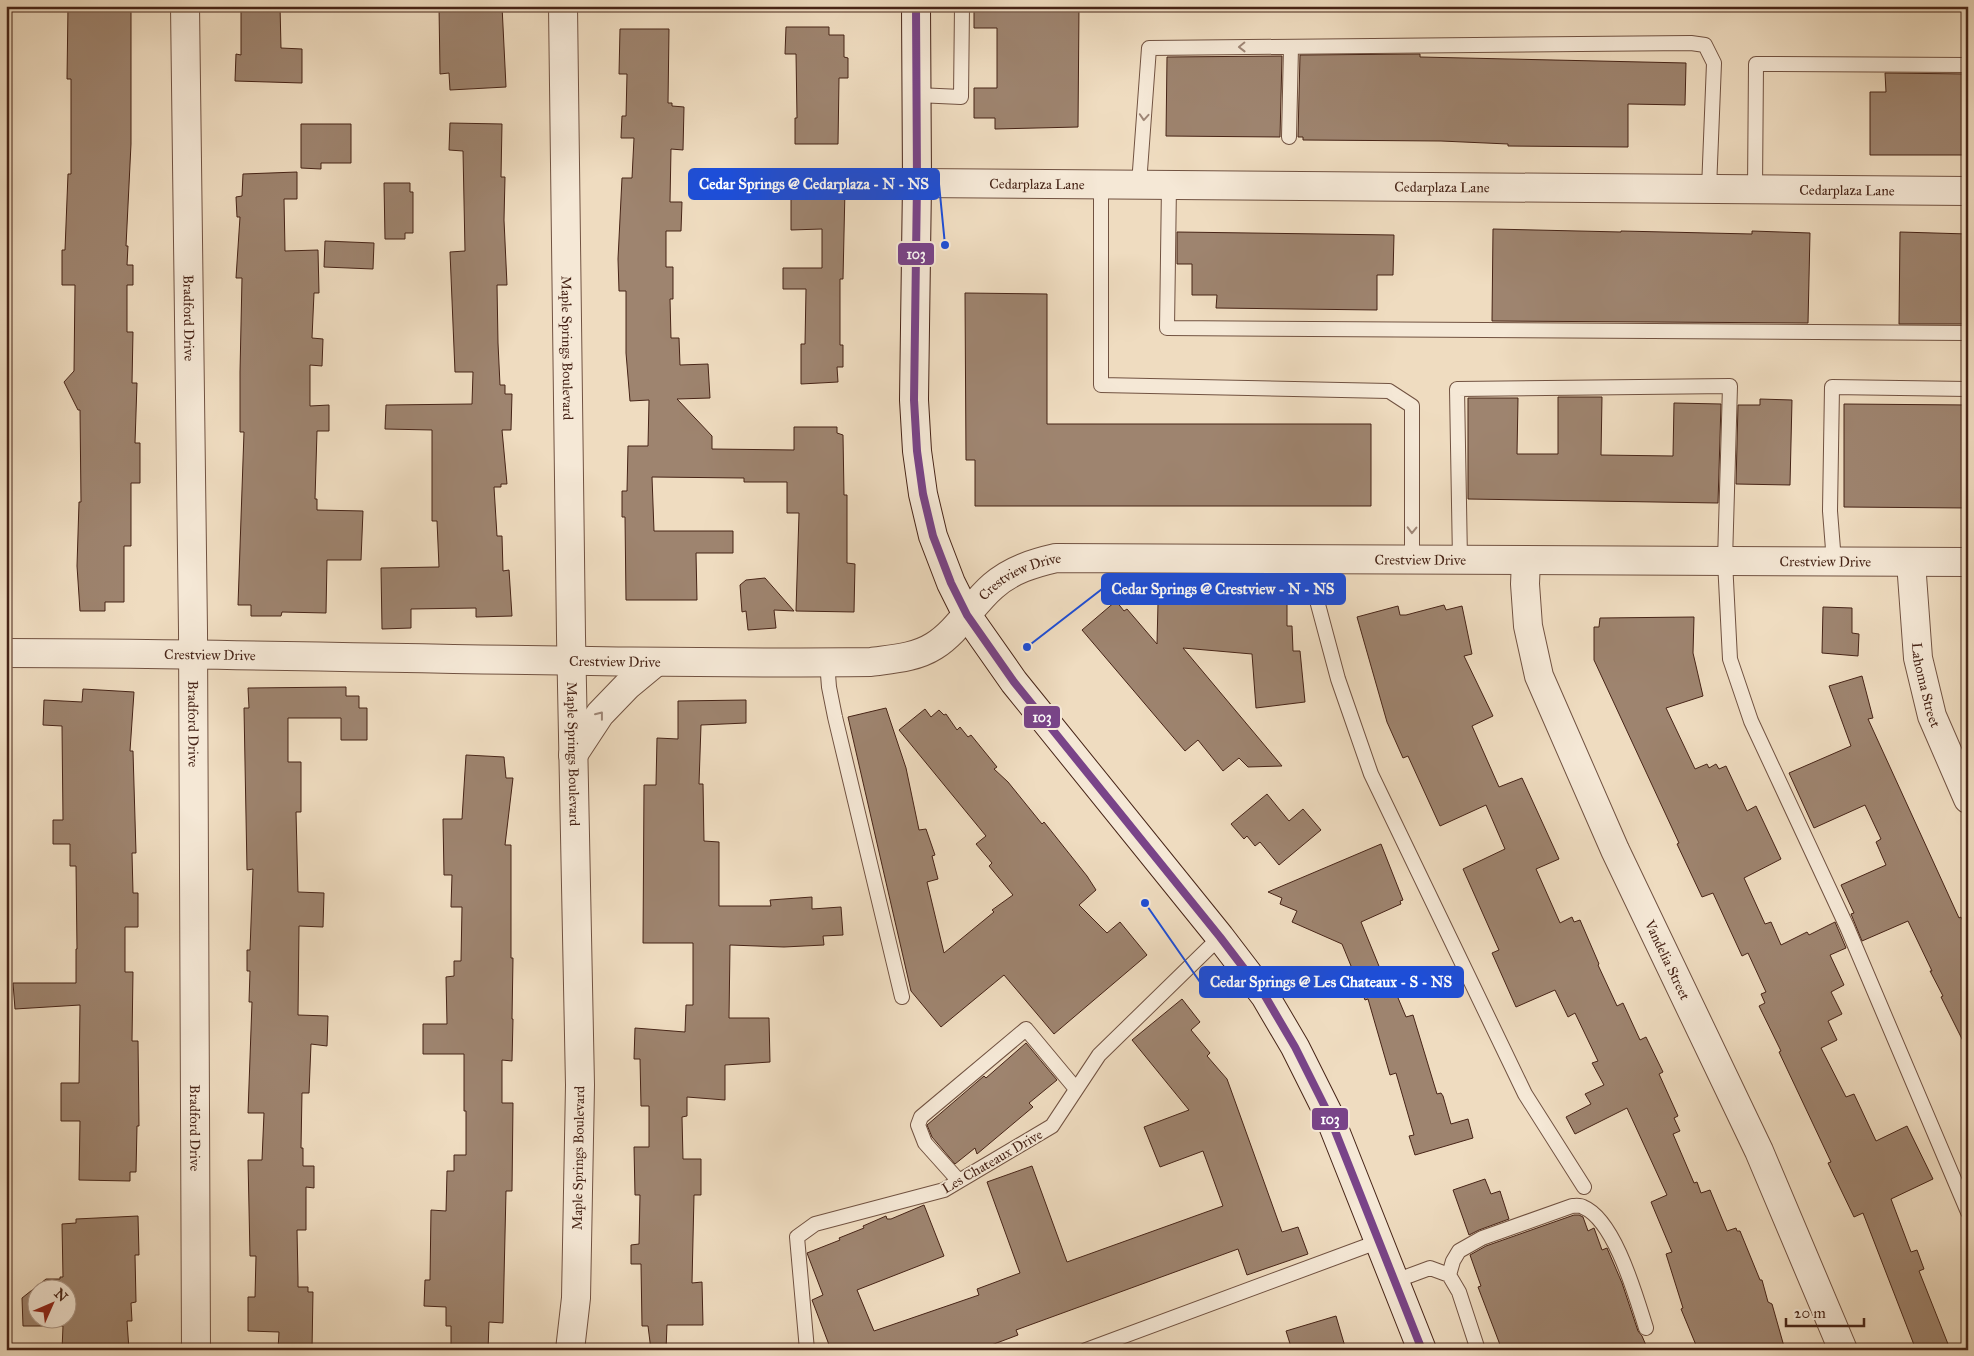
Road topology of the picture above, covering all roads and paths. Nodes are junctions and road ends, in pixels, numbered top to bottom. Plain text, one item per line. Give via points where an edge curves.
1 (185, 6) edge
2 (563, 6) edge
3 (916, 6) edge
4 (962, 6) edge
5 (1291, 47) junction
6 (1968, 65) edge
7 (917, 95) junction
8 (1289, 137) dead end
9 (917, 183) junction
10 (1101, 184) junction
11 (1138, 184) junction
12 (1169, 185) junction
13 (1709, 189) junction
14 (1755, 189) junction
15 (1968, 191) edge
16 (1968, 333) edge
17 (1968, 389) edge
18 (1311, 559) junction
19 (1412, 560) junction
20 (1460, 560) junction
21 (1526, 560) junction
22 (1725, 561) junction
23 (1834, 562) junction
24 (1911, 562) junction
25 (1968, 562) edge
26 (967, 615) junction
27 (6, 653) edge
28 (193, 653) junction
29 (571, 661) junction
30 (656, 662) junction
31 (827, 662) junction
32 (573, 755) junction
33 (1968, 800) edge
34 (1220, 937) junction
35 (902, 997) dead end
36 (1076, 1089) junction
37 (959, 1181) junction
38 (1584, 1188) dead end
39 (1968, 1212) edge
40 (1380, 1241) junction
41 (1449, 1275) junction
42 (1395, 1281) junction
43 (1646, 1328) dead end
44 (196, 1350) edge
45 (570, 1350) edge
46 (807, 1350) edge
47 (1086, 1350) edge
48 (1422, 1350) edge
49 (1478, 1350) edge
50 (1843, 1350) edge

1 - 28 street, Bradford Drive
2 - 29 street, Maple Springs Boulevard
3 - 7 street
4 - 7 lane via 961,97
5 - 8 lane
5 -> 11 lane via 1149,48
5 - 13 lane via 1705,45 1714,63
6 - 14 lane via 1756,64
7 - 9 street
9 - 10 street, Cedarplaza Lane
9 - 26 street via 914,400 917,451 923,494 934,536
10 - 11 street, Cedarplaza Lane
10 -> 19 lane via 1101,385 1389,390 1412,406
11 - 12 street, Cedarplaza Lane
12 - 13 street, Cedarplaza Lane
12 - 16 lane via 1167,328
13 - 14 street, Cedarplaza Lane
14 - 15 street, Cedarplaza Lane
17 - 23 lane via 1832,387 1830,511
18 - 19 street, Crestview Drive
18 - 26 street, Crestview Drive via 1056,558 1031,564 1000,580
18 - 38 lane via 1312,582 1338,679 1371,774 1526,1094
19 - 20 street, Crestview Drive
20 - 21 street, Crestview Drive
20 - 22 lane via 1457,389 1730,386
21 - 22 street, Crestview Drive
21 - 50 street, Vandelia Street via 1528,626 1539,676 1615,850 1759,1150
22 - 23 street, Crestview Drive
22 - 39 lane via 1730,659 1751,721 1847,927
23 - 24 street, Crestview Drive
24 - 25 street, Crestview Drive
24 - 33 street, Lahoma Street via 1918,658 1932,716
26 - 31 street, Crestview Drive via 932,647 910,656 871,662
26 - 34 street via 1014,682
27 - 28 street, Crestview Drive
28 - 29 street, Crestview Drive
28 - 44 street, Bradford Drive
29 - 30 street, Crestview Drive
29 - 32 street, Maple Springs Boulevard
30 - 31 street, Crestview Drive
32 -> 30 street via 600,714
31 - 35 lane via 835,717
32 - 45 street, Maple Springs Boulevard via 580,1086 576,1298
34 - 36 lane, Les Chateaux Drive via 1100,1055
34 - 40 street via 1265,996 1295,1047 1328,1113
36 - 37 lane, Les Chateaux Drive via 1052,1126
36 - 37 lane via 1026,1029 921,1117 918,1126 925,1143
37 - 46 lane, Les Chateaux Drive via 944,1190 815,1224 797,1238
40 - 42 street
40 - 47 lane
41 - 42 lane via 1430,1268
41 - 43 lane via 1459,1251 1482,1238 1572,1206 1582,1206 1593,1213 1609,1233 1623,1259
41 - 49 lane via 1459,1292
42 - 48 street

